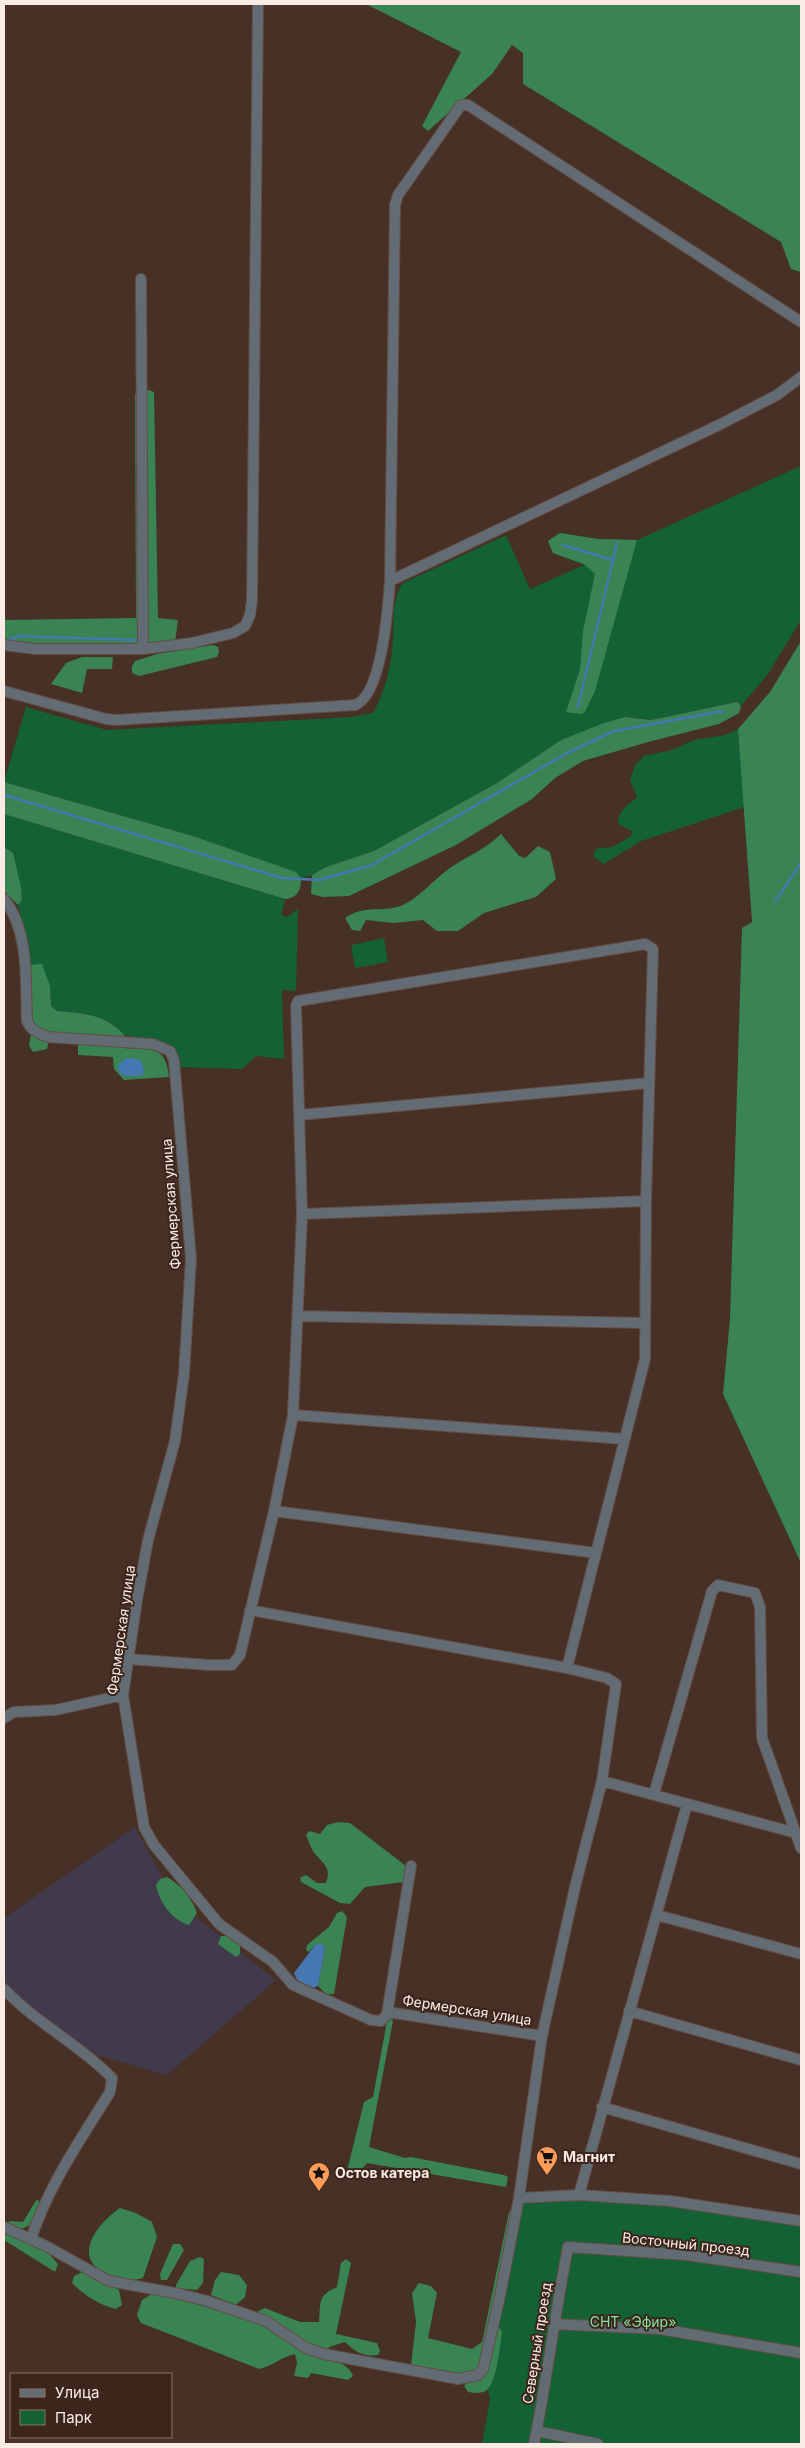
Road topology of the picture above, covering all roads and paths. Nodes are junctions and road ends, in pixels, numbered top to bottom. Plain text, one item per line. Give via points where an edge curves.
1 (258, 4) edge
2 (140, 279) dead end
3 (801, 322) edge
4 (801, 377) edge
5 (390, 581) junction
6 (4, 645) edge
7 (143, 649) junction
8 (4, 691) edge
9 (4, 899) edge
10 (649, 1083) junction
11 (299, 1115) junction
12 (646, 1201) junction
13 (302, 1214) junction
14 (297, 1316) junction
15 (645, 1323) junction
16 (293, 1415) junction
17 (625, 1439) junction
18 (274, 1511) junction
19 (596, 1553) junction
20 (250, 1610) junction
21 (128, 1659) junction
22 (568, 1668) junction
23 (123, 1695) junction
24 (4, 1718) edge
25 (602, 1782) junction
26 (654, 1794) junction
27 (686, 1804) junction
28 (796, 1833) junction
29 (801, 1848) edge
30 (411, 1866) dead end
31 (657, 1915) junction
32 (801, 1954) edge
33 (4, 1989) edge
34 (629, 2011) junction
35 (387, 2014) junction
36 (542, 2036) junction
37 (801, 2060) edge
38 (602, 2107) junction
39 (801, 2164) edge
40 (579, 2195) junction
41 (518, 2198) junction
42 (801, 2221) edge
43 (4, 2227) edge
44 (31, 2239) junction
45 (568, 2247) joint
46 (801, 2272) edge
47 (553, 2324) junction
48 (801, 2353) edge
49 (537, 2431) junction
50 (534, 2444) edge
51 (598, 2444) edge

1 - 7 street via 250,614 244,626 233,633 192,643
2 - 7 street
3 - 5 street via 468,104 461,104 395,205
4 - 5 street via 777,395 721,424
5 - 8 street via 387,623 372,685 362,703 355,705 116,720
6 - 7 street via 35,649
9 - 21 street, Фермерская улица via 13,912 22,943 27,1021 35,1032 48,1037 152,1044 170,1051 174,1060 191,1259 184,1374 175,1441 148,1540
10 - 11 street
10 - 11 street via 654,949 646,944 298,1001
10 - 12 street
11 - 13 street
12 - 13 street
12 - 15 street
13 - 14 street
14 - 15 street
14 - 16 street
15 - 17 street via 644,1370
16 - 17 street
16 - 18 street
17 - 19 street
18 - 19 street
18 - 20 street
19 - 22 street
20 - 21 street via 240,1655 232,1665
20 - 22 street
21 - 23 street, Фермерская улица
22 - 25 street via 607,1678 616,1684
23 - 24 street via 56,1710 14,1712
23 - 35 street, Фермерская улица via 144,1827 172,1868 219,1924 273,1962 293,1985 371,2020 381,2021
25 - 26 street
25 - 36 street
26 - 27 street
26 - 28 street via 712,1591 718,1585 755,1594 760,1607 762,1738
27 - 28 street
27 - 31 street
28 - 29 street
30 - 35 street
31 - 32 street
31 - 34 street
33 - 44 street via 19,2005 98,2063 112,2078 110,2092 47,2199
34 - 37 street
34 - 38 street
35 - 36 street, Фермерская улица
36 - 41 street
38 - 39 street
38 - 40 street
40 - 41 street
40 - 42 street via 670,2201
41 - 44 street via 484,2369 464,2380 324,2354 306,2348 266,2321 207,2301 108,2281
43 - 44 street
45 - 46 street, Восточный проезд via 687,2255
45 - 47 street, Северный проезд
47 - 48 street via 660,2329
47 - 49 street, Северный проезд
49 - 50 street, Северный проезд
49 - 51 street

